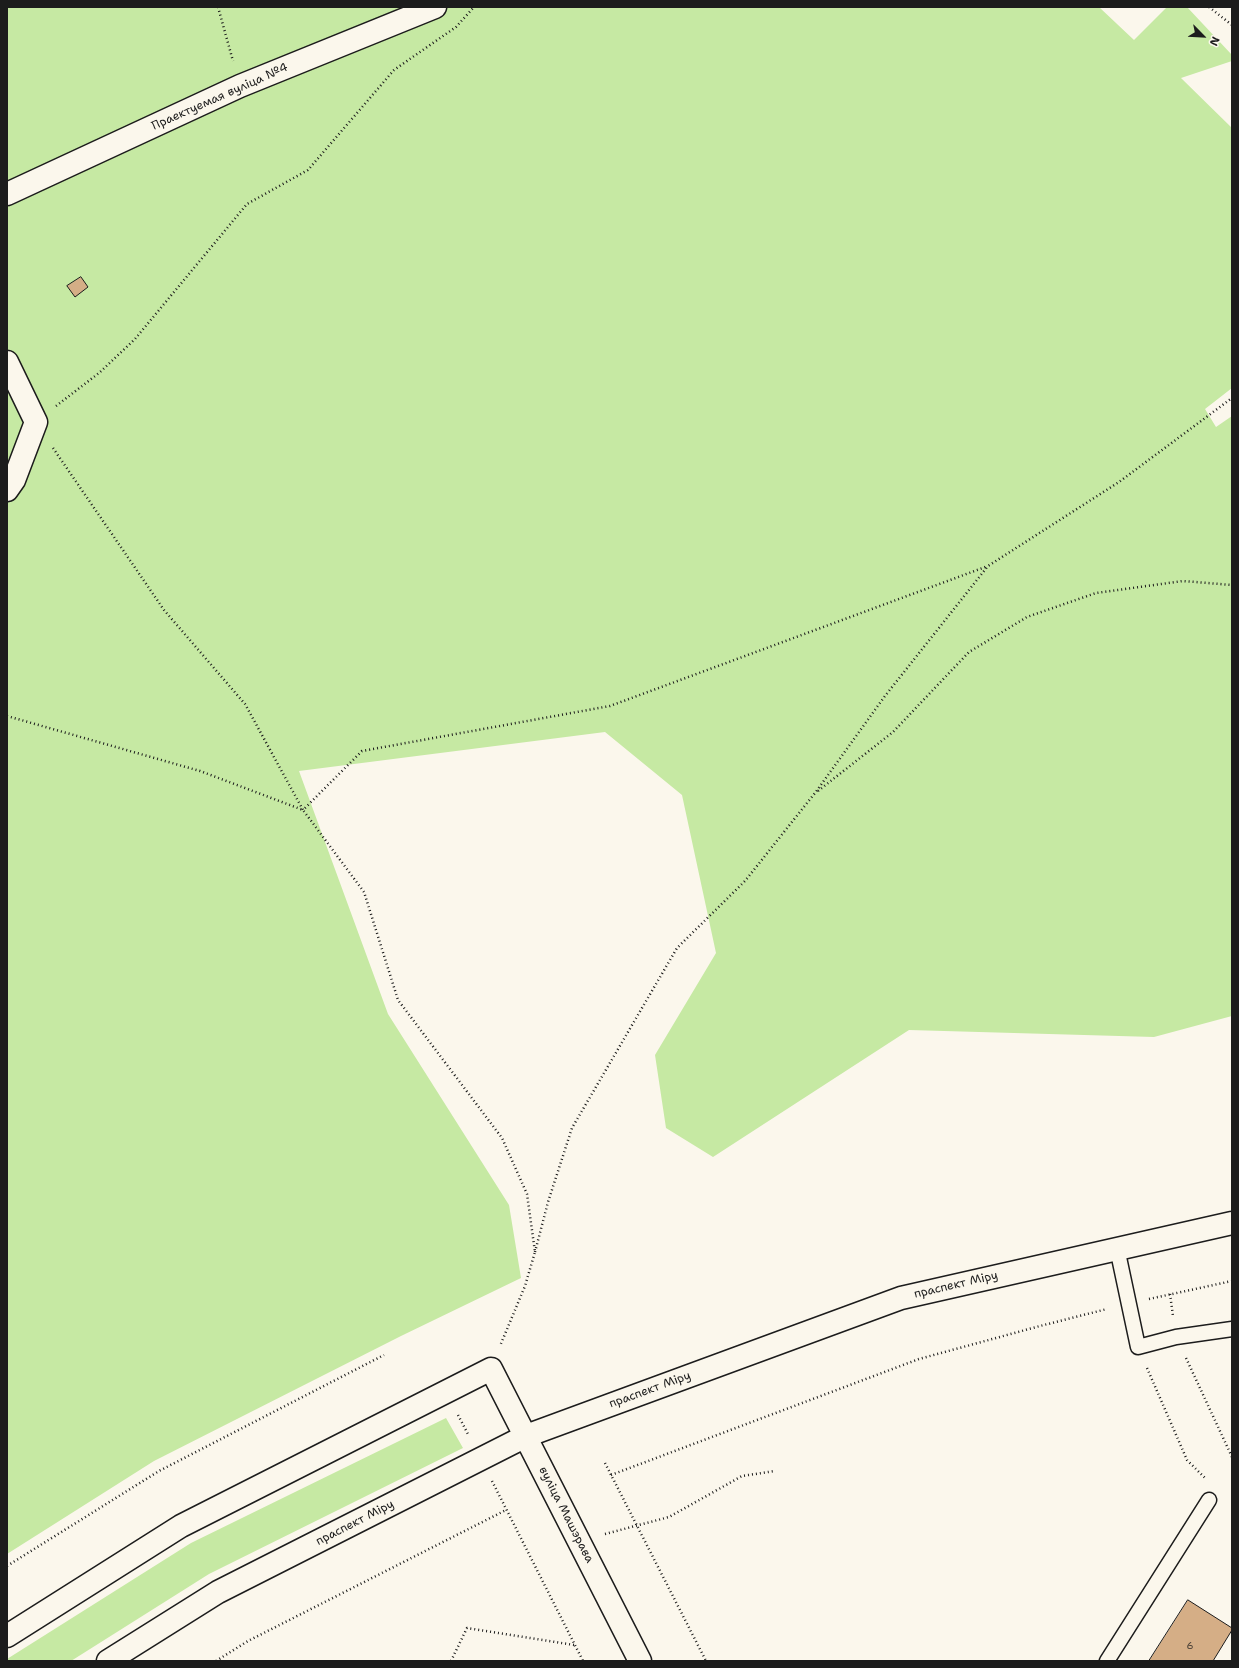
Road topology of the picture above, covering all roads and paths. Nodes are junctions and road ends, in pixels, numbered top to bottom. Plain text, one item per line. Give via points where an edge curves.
1 (218, 7) edge
2 (435, 7) edge
3 (474, 7) edge
4 (1209, 7) edge
5 (1232, 25) edge
6 (240, 86) junction
7 (7, 194) edge
8 (7, 362) edge
9 (1232, 398) edge
10 (36, 422) junction
11 (7, 490) edge
12 (988, 566) junction
13 (1232, 585) edge
14 (7, 716) edge
15 (815, 794) junction
16 (303, 810) junction
17 (1232, 1223) edge
18 (1117, 1248) junction
19 (535, 1252) junction
20 (1232, 1281) edge
21 (1170, 1294) junction
22 (1128, 1304) junction
23 (1232, 1329) edge
24 (1176, 1337) junction
25 (1138, 1347) junction
26 (384, 1355) dead end
27 (492, 1369) junction
28 (526, 1436) junction
29 (1232, 1458) edge
30 (605, 1463) dead end
31 (775, 1471) dead end
32 (611, 1474) junction
33 (1209, 1500) joint
34 (637, 1526) junction
35 (579, 1541) junction
36 (7, 1566) edge
37 (7, 1636) edge
38 (575, 1646) junction
39 (108, 1661) edge
40 (216, 1661) edge
41 (451, 1661) edge
42 (583, 1661) edge
43 (640, 1661) edge
44 (706, 1661) edge
45 (1108, 1661) edge

1 - 6 path
2 - 6 street, Праектуемая вуліца №4
3 - 10 path via 456,27 394,70 308,170 247,204 135,339 99,373
4 - 5 path
6 - 7 street, Праектуемая вуліца №4
8 - 10 street
9 - 12 path via 1119,482
10 - 11 street via 14,480
10 - 16 path via 164,610 245,704
12 - 15 path via 885,696
12 - 16 path via 610,706 362,751
13 - 15 path via 1183,581 1096,593 1027,617 968,652 893,732
14 - 16 path via 200,771
15 - 19 path via 746,881 677,948 572,1128
16 - 19 path via 364,892 398,1000 502,1138 527,1194
17 - 18 street, праспект Міру
18 - 22 lane
18 - 28 street, праспект Міру via 901,1298
19 - 27 path via 525,1286
20 - 21 path
21 - 22 path
21 - 24 path
22 - 25 lane
22 - 32 path via 919,1359
23 - 24 lane
24 - 25 lane
24 - 29 path
25 - 33 path via 1187,1460 1205,1478
26 - 36 path via 159,1472
27 - 28 street, вуліца Машэрава
27 - 37 street via 181,1526
28 - 35 street, вуліца Машэрава
28 - 39 street, праспект Міру via 218,1592
30 - 32 path
31 - 34 path via 742,1476 669,1517
32 - 34 path
33 - 45 lane
34 - 35 path
34 - 44 path
35 - 43 street, вуліца Машэрава
38 - 40 path via 506,1510 248,1641
38 - 41 path via 467,1628
38 - 42 path

